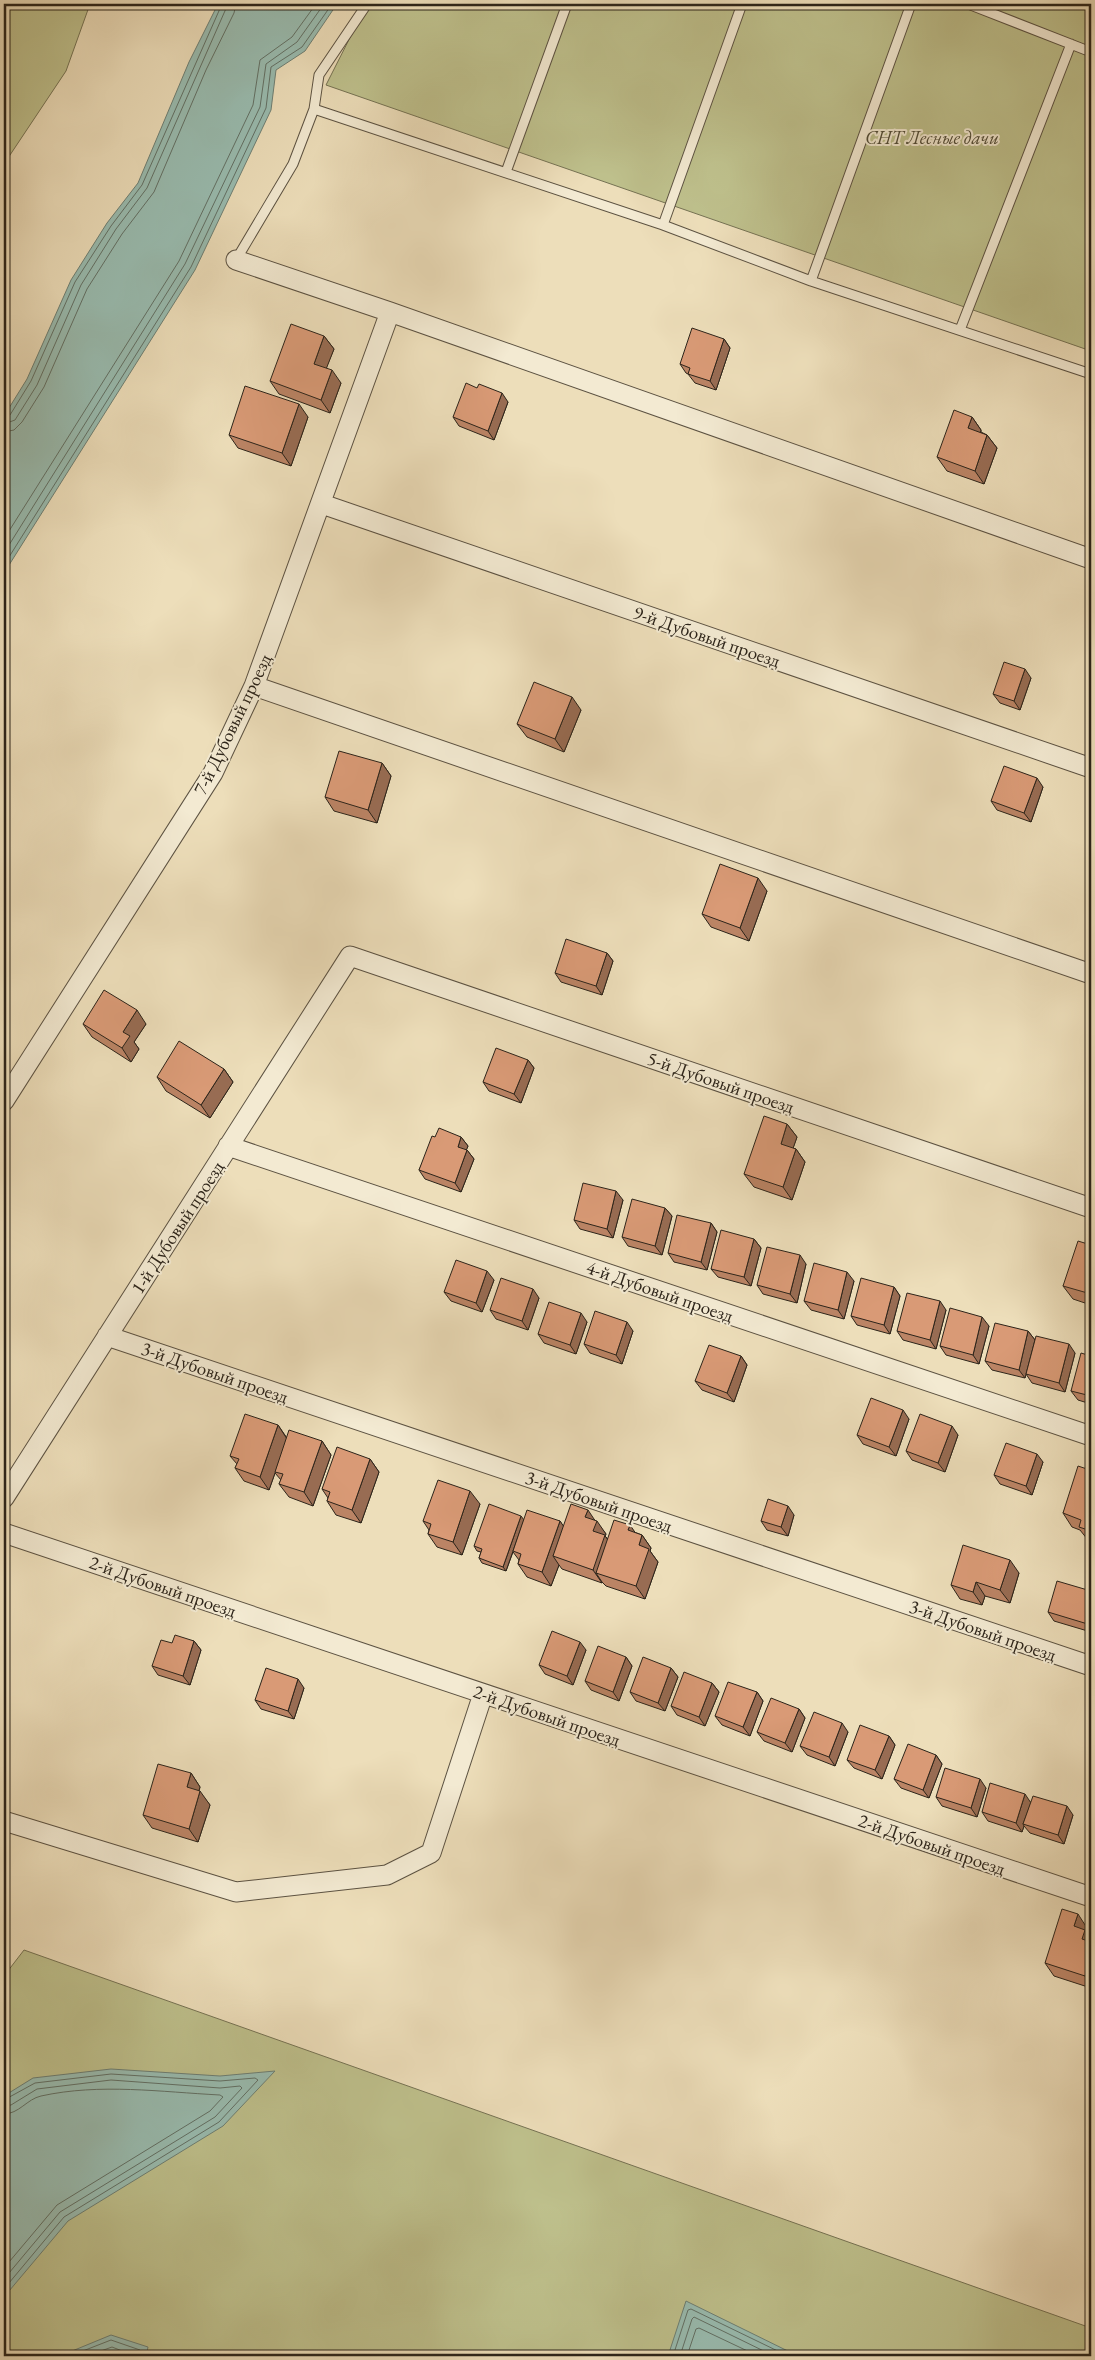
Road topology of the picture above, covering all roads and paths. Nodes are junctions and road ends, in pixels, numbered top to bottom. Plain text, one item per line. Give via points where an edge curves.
1 (367, 4) edge
2 (567, 4) edge
3 (742, 4) edge
4 (911, 4) edge
5 (968, 4) edge
6 (1071, 44) junction
7 (1091, 52) edge
8 (314, 109) junction
9 (506, 172) junction
10 (663, 225) junction
11 (236, 260) joint
12 (811, 281) junction
13 (390, 312) junction
14 (960, 330) junction
15 (1091, 374) edge
16 (322, 504) junction
17 (1091, 558) edge
18 (254, 686) junction
19 (1091, 768) edge
20 (350, 956) joint
21 (1091, 974) edge
22 (4, 1102) edge
23 (228, 1146) junction
24 (1091, 1208) edge
25 (107, 1336) junction
26 (1091, 1436) edge
27 (4, 1498) edge
28 (4, 1533) edge
29 (1091, 1666) edge
30 (483, 1694) junction
31 (4, 1820) edge
32 (1091, 1897) edge

1 - 8 lane via 319,75
2 - 9 lane
3 - 10 lane
4 - 12 lane
5 - 6 lane
6 - 7 lane
6 - 14 lane
8 - 9 lane
8 - 11 lane via 293,164
9 - 10 lane
10 - 12 lane
11 - 13 street
12 - 14 lane
13 - 16 street, 7-й Дубовый проезд
13 - 17 street
14 - 15 lane
16 - 18 street, 7-й Дубовый проезд
16 - 19 street, 9-й Дубовый проезд
18 - 21 street
18 - 22 street, 7-й Дубовый проезд via 213,773
20 - 23 street, 1-й Дубовый проезд
20 - 24 street, 5-й Дубовый проезд
23 - 25 street, 1-й Дубовый проезд
23 - 26 street, 4-й Дубовый проезд
25 - 27 street, 1-й Дубовый проезд
25 - 29 street, 3-й Дубовый проезд
28 - 30 street, 2-й Дубовый проезд
30 - 31 street via 431,1853 387,1875 236,1892
30 - 32 street, 2-й Дубовый проезд

